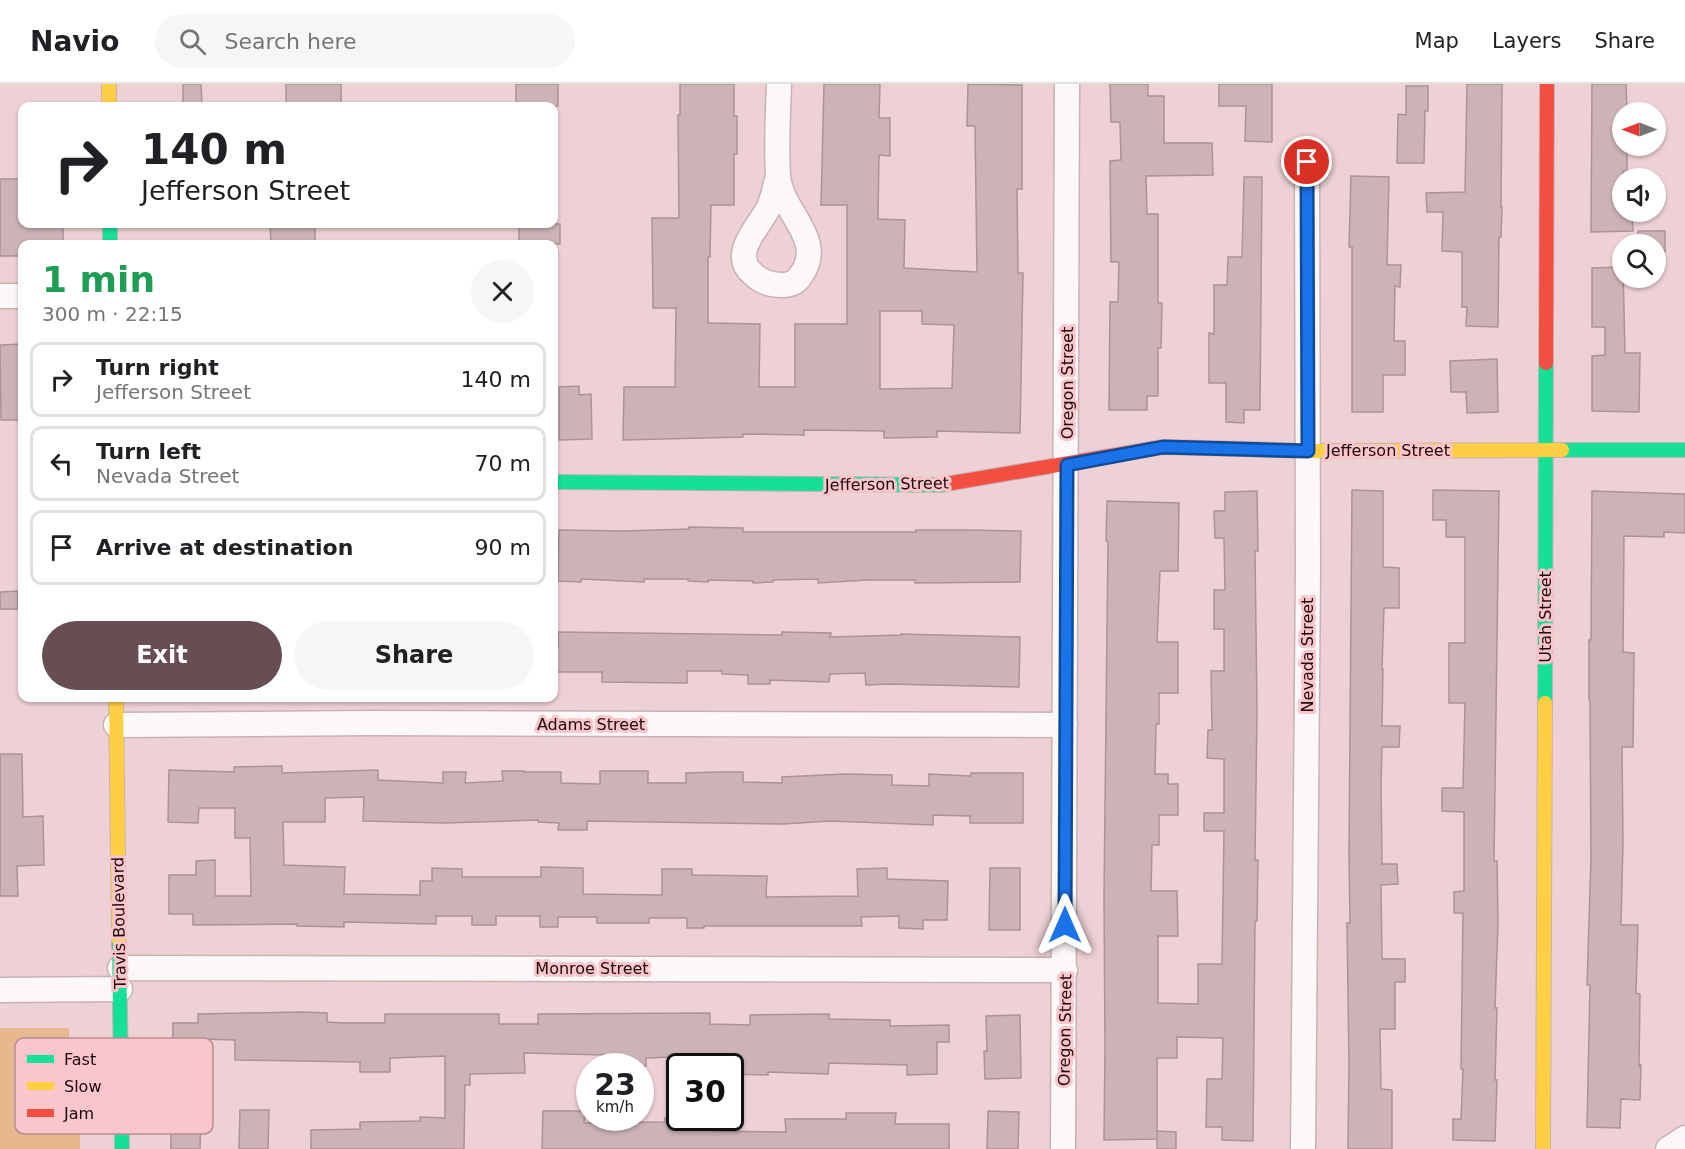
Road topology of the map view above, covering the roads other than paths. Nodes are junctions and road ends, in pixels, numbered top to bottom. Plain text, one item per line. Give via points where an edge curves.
1 (109, 84) edge
2 (779, 84) edge
3 (1067, 84) edge
4 (1547, 84) edge
5 (109, 102) edge
6 (1307, 162) dead end
7 (778, 176) dead end
8 (0, 296) edge
9 (18, 296) edge
10 (1546, 450) junction
11 (1685, 450) edge
12 (1308, 451) junction
13 (1067, 465) junction
14 (558, 482) edge
15 (116, 702) edge
16 (117, 725) junction
17 (1065, 725) junction
18 (1065, 970) junction
19 (120, 979) junction
20 (0, 990) edge
21 (121, 1038) edge
22 (122, 1134) edge
23 (1685, 1138) edge
24 (122, 1149) edge
25 (1064, 1149) edge
26 (1303, 1149) edge
27 (1543, 1149) edge
28 (1668, 1149) edge

1 - 5 street
2 - 7 street
3 - 13 street, Oregon Street
4 - 10 street, Utah Street
6 - 12 street, Nevada Street
8 - 9 street
10 - 11 street, Jefferson Street
10 - 12 street, Jefferson Street
10 - 27 street, Utah Street
12 - 13 street, Jefferson Street via 1163,447
12 - 26 street, Nevada Street
13 - 14 street, Jefferson Street via 942,485
13 - 17 street, Oregon Street
15 - 16 street, Travis Boulevard
16 - 17 street, Adams Street
16 - 19 street, Travis Boulevard
17 - 18 street, Oregon Street
18 - 19 street, Monroe Street
18 - 25 street, Oregon Street
19 - 20 street, Monroe Street
19 - 21 street, Travis Boulevard
22 - 24 street, Travis Boulevard
23 - 28 street

